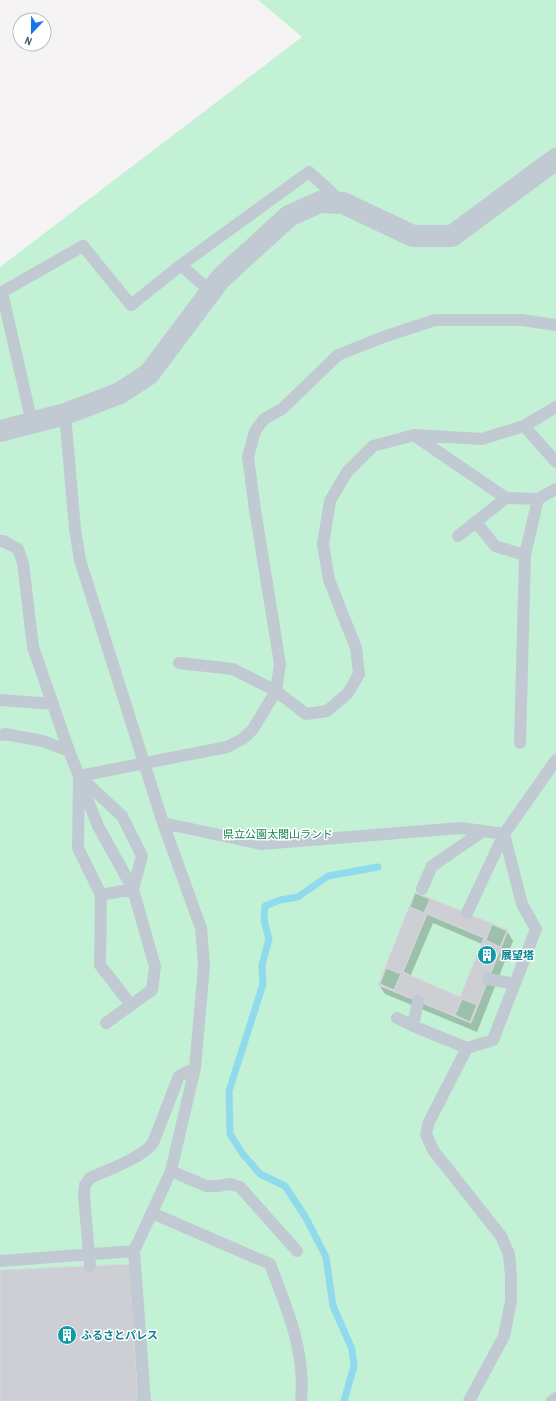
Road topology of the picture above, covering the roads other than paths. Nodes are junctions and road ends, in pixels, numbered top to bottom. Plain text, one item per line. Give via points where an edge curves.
1 (556, 158) edge
2 (344, 203) junction
3 (181, 265) junction
4 (211, 292) junction
5 (2, 302) edge
6 (556, 325) edge
7 (556, 407) edge
8 (65, 414) junction
9 (32, 423) junction
10 (524, 426) junction
11 (0, 431) edge
12 (414, 435) junction
13 (556, 462) edge
14 (556, 489) edge
15 (506, 498) junction
16 (538, 499) junction
17 (476, 522) junction
18 (458, 536) dead end
19 (0, 541) edge
20 (525, 555) junction
21 (179, 663) dead end
22 (276, 691) junction
23 (0, 700) edge
24 (53, 704) junction
25 (0, 735) edge
26 (520, 743) dead end
27 (69, 751) junction
28 (556, 760) edge
29 (145, 763) junction
30 (79, 776) junction
31 (164, 823) junction
32 (483, 831) junction
33 (504, 834) junction
34 (133, 888) junction
35 (422, 889) dead end
36 (101, 895) junction
37 (467, 913) dead end
38 (488, 979) dead end
39 (515, 984) junction
40 (418, 1001) dead end
41 (131, 1005) junction
42 (397, 1018) dead end
43 (106, 1023) dead end
44 (413, 1026) junction
45 (467, 1048) junction
46 (195, 1068) junction
47 (171, 1171) junction
48 (152, 1213) junction
49 (134, 1251) junction
50 (297, 1251) dead end
51 (0, 1261) edge
52 (90, 1266) dead end
53 (556, 1398) edge
54 (145, 1401) edge
55 (301, 1401) edge
56 (469, 1401) edge
57 (552, 1401) edge

1 - 2 street via 452,236 413,236
2 - 3 lane via 309,172
2 - 4 street via 320,202 289,216 221,278
3 - 4 lane
3 - 5 lane via 131,305 83,246 2,292
4 - 8 street via 149,374 120,393
5 - 9 lane
6 - 22 lane via 522,320 435,320 386,336 338,355 282,409 264,419 254,431 248,457 280,664
7 - 10 lane
8 - 9 street
8 - 29 lane via 80,560
9 - 11 street
10 - 12 lane via 482,439
10 - 13 lane
12 - 15 lane
12 - 22 lane via 373,446 347,472 330,501 323,544 329,580 356,648 359,674 348,693 327,711 306,714
14 - 16 lane
15 - 16 lane
15 - 17 lane
16 - 20 lane
17 - 18 lane
17 - 20 lane via 495,546
19 - 24 lane via 18,549 23,563 33,647
20 - 26 lane
21 - 22 lane via 233,669
22 - 29 lane via 253,729 244,738 227,747
23 - 24 lane
24 - 27 lane
25 - 27 lane via 43,741
27 - 30 lane
28 - 33 lane
29 - 30 lane
29 - 31 lane
30 - 34 lane via 98,826
30 - 34 lane via 122,816 142,856
30 - 36 lane via 78,848
31 - 32 lane via 262,844 461,828
31 - 46 lane via 201,928 204,966
32 - 33 lane
32 - 35 lane via 432,866
33 - 37 lane
33 - 39 lane via 522,904 536,929
34 - 36 lane
34 - 41 lane via 155,967 152,990
36 - 41 lane via 100,965
38 - 39 lane
39 - 45 lane via 493,1040
40 - 44 lane
41 - 43 lane
42 - 44 lane
44 - 45 lane
45 - 56 lane via 429,1122 426,1134 432,1150 501,1236 509,1254 511,1276 511,1301 504,1336
46 - 47 lane
46 - 52 lane via 179,1076 149,1148 90,1178 85,1184
47 - 48 lane
47 - 50 lane via 206,1186 230,1184 240,1187
48 - 49 lane
48 - 55 lane via 270,1264 290,1313 300,1352
49 - 51 lane
49 - 54 lane
53 - 57 lane

